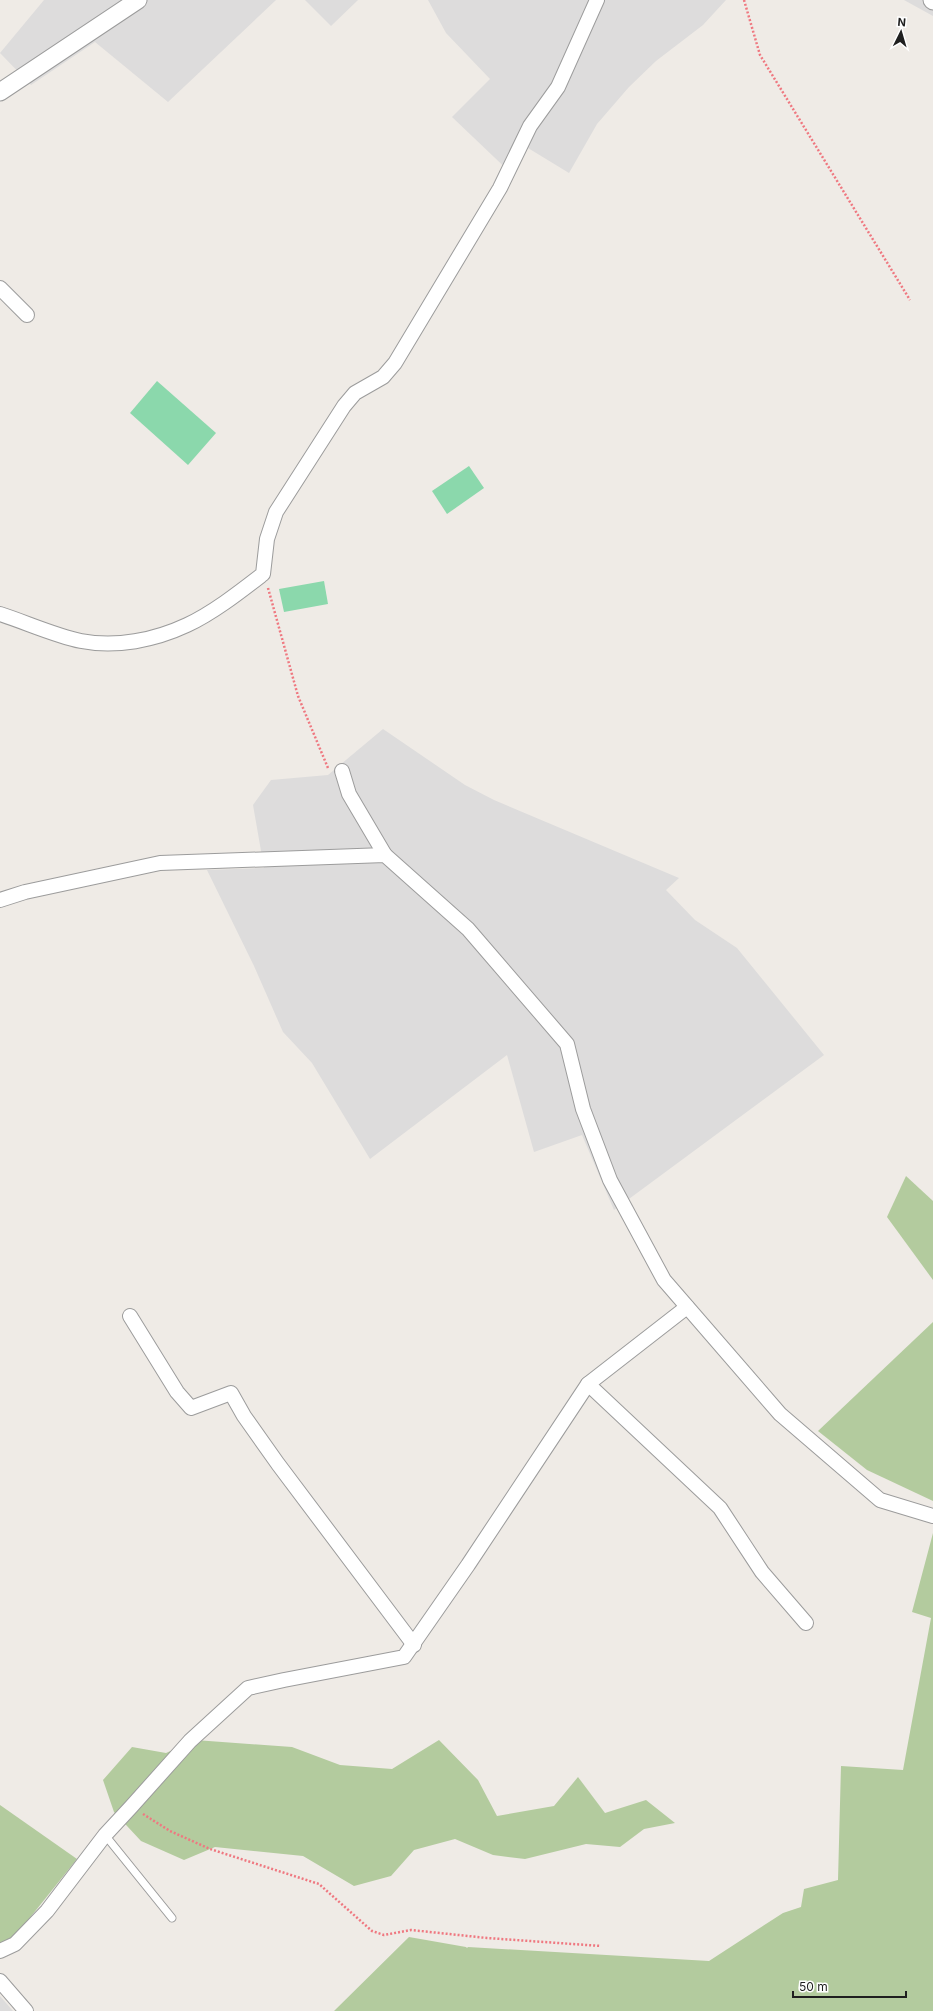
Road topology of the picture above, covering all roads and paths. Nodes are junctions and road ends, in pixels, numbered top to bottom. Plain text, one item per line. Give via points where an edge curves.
1 (138, 0) edge
2 (597, 0) edge
3 (744, 0) edge
4 (0, 92) edge
5 (0, 288) edge
6 (910, 300) dead end
7 (27, 315) dead end
8 (263, 574) junction
9 (0, 614) edge
10 (337, 772) joint
11 (386, 855) junction
12 (0, 900) edge
13 (687, 1307) junction
14 (130, 1316) dead end
15 (588, 1384) junction
16 (933, 1516) edge
17 (806, 1623) dead end
18 (414, 1646) junction
19 (130, 1807) junction
20 (105, 1835) junction
21 (172, 1918) dead end
22 (601, 1946) dead end
23 (0, 1951) edge
24 (0, 1981) edge
25 (26, 2011) edge

1 - 4 street
2 - 8 street via 558,87 530,126 500,188 395,363 383,377 356,393 344,406 276,512 267,539
3 - 6 path via 760,55
5 - 7 street
8 - 9 street via 236,595 188,625 149,638 119,643 80,641
8 - 10 path via 272,598 298,696 328,768
10 - 11 street
11 - 12 street via 160,863 25,892
11 - 13 street via 468,929 567,1044 583,1109 610,1180 664,1280
13 - 15 street
13 - 16 street via 780,1414 880,1500
14 - 18 street via 177,1392 191,1408 231,1393 270,1452
15 - 17 street via 720,1508 762,1572
15 - 18 street
18 - 19 street via 404,1657 248,1688 190,1741
19 - 20 street
19 - 22 path via 170,1831 210,1849 319,1884 372,1931 384,1935 411,1930
20 - 21 lane
20 - 23 street via 47,1911 15,1944
24 - 25 street

